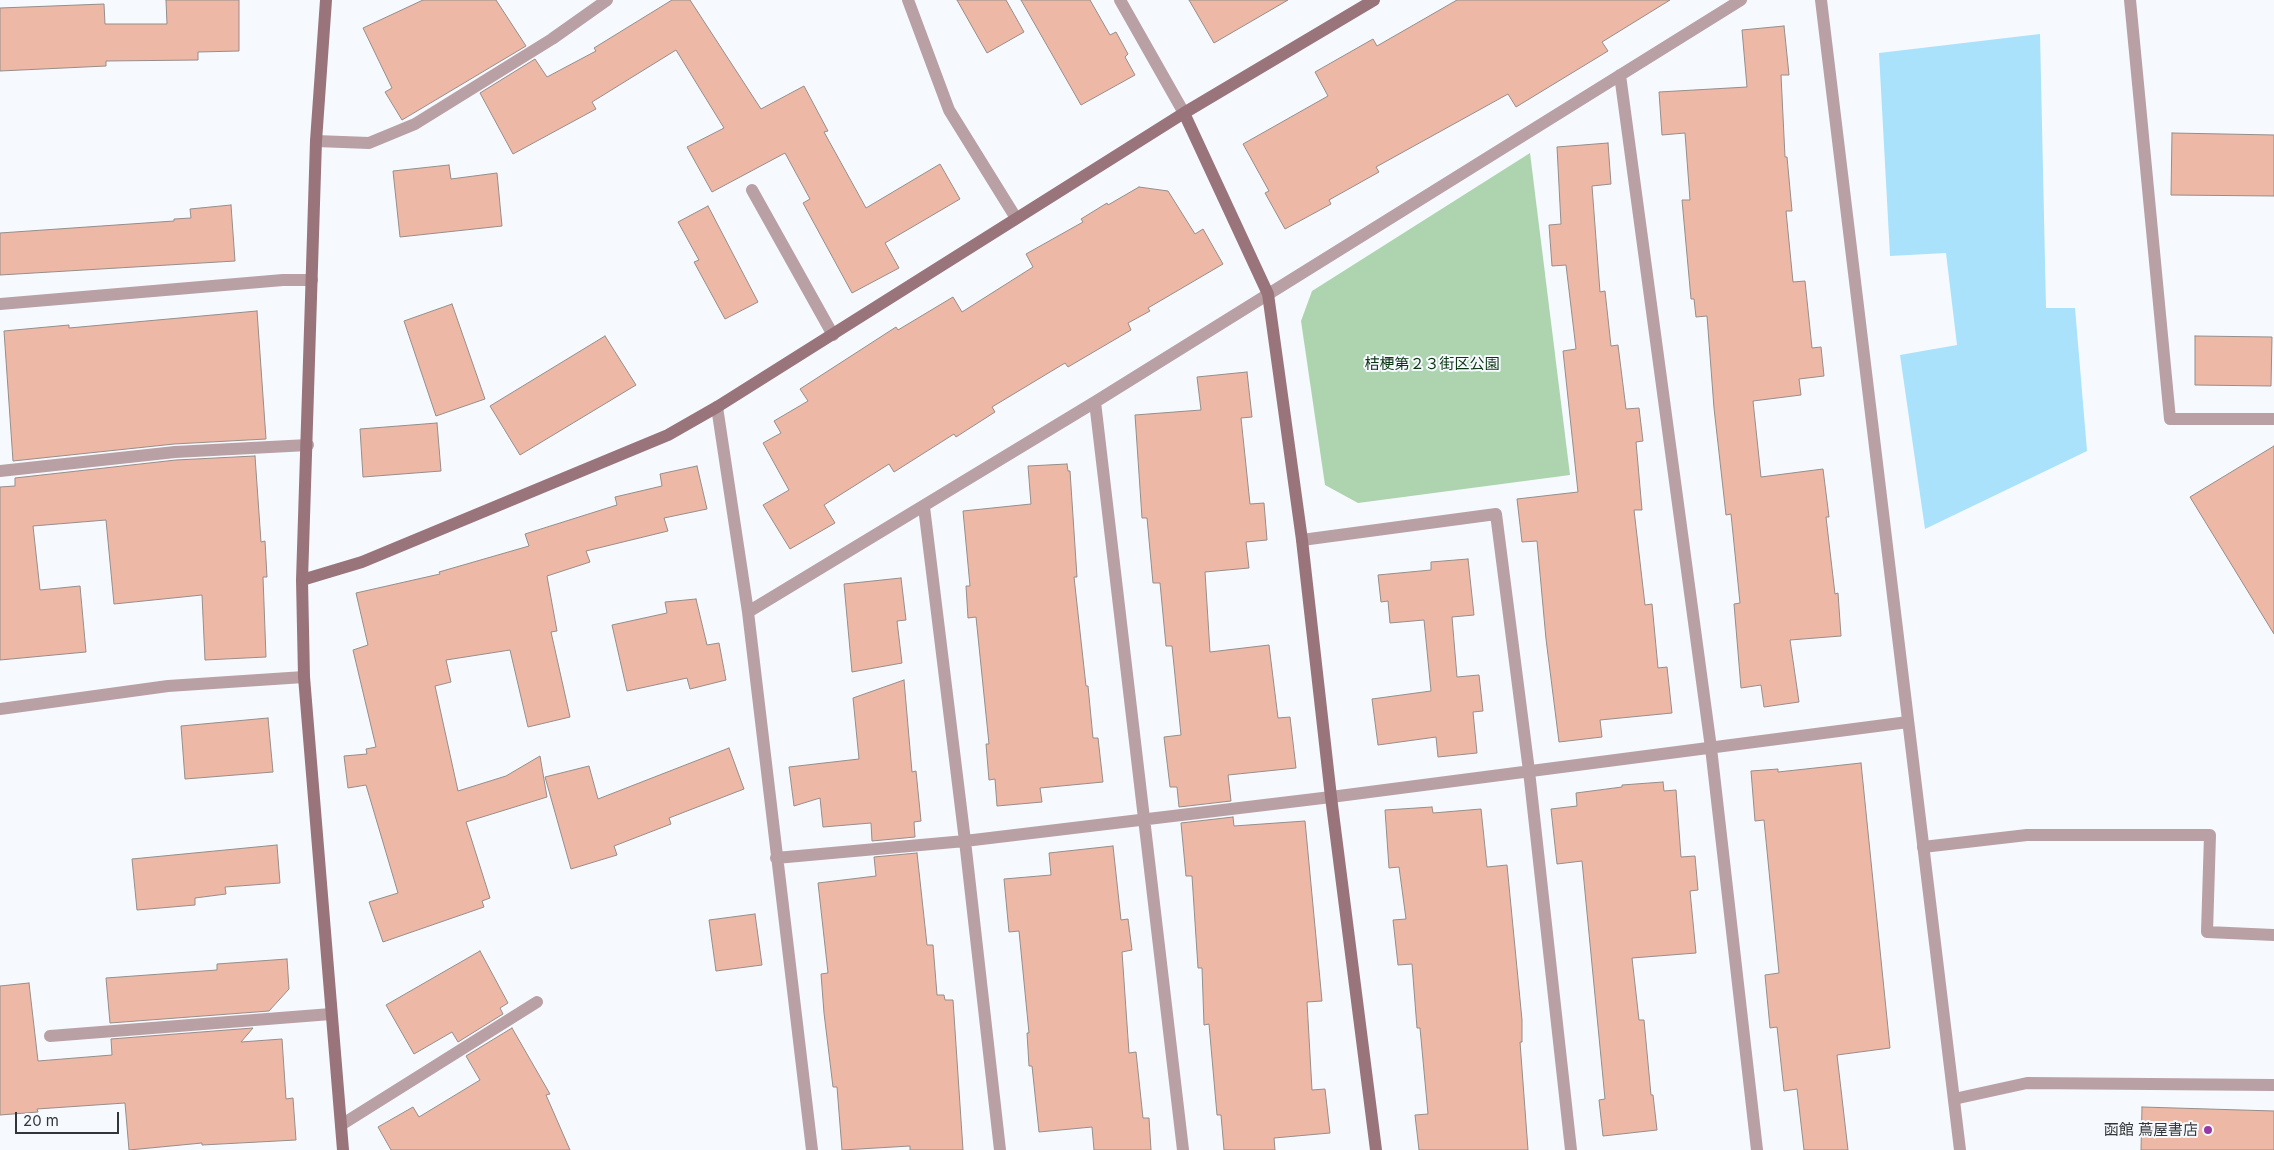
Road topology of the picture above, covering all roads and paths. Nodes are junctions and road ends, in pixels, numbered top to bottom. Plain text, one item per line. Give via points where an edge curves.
1 (326, 0) edge
2 (608, 0) edge
3 (908, 0) edge
4 (1120, 0) edge
5 (1374, 0) edge
6 (1741, 0) edge
7 (1821, 0) edge
8 (2130, 0) edge
9 (1357, 4) edge
10 (1620, 75) junction
11 (1184, 113) junction
12 (316, 141) junction
13 (752, 190) dead end
14 (1016, 218) junction
15 (312, 280) junction
16 (1268, 294) junction
17 (0, 304) edge
18 (832, 334) junction
19 (1095, 402) junction
20 (717, 407) junction
21 (2274, 419) edge
22 (308, 445) junction
23 (0, 471) edge
24 (924, 507) junction
25 (1302, 540) junction
26 (302, 580) junction
27 (748, 612) junction
28 (304, 677) junction
29 (0, 709) edge
30 (1908, 722) junction
31 (1711, 748) junction
32 (1529, 771) junction
33 (1332, 797) junction
34 (1145, 819) junction
35 (965, 841) junction
36 (1923, 847) junction
37 (776, 858) junction
38 (2274, 934) edge
39 (537, 1002) dead end
40 (331, 1014) junction
41 (50, 1036) dead end
42 (2274, 1085) edge
43 (1954, 1099) junction
44 (341, 1125) junction
45 (343, 1150) edge
46 (812, 1150) edge
47 (1000, 1150) edge
48 (1183, 1150) edge
49 (1376, 1150) edge
50 (1571, 1150) edge
51 (1757, 1150) edge
52 (1960, 1150) edge

1 - 12 street
2 - 12 street via 552,39 415,124 370,143
3 - 14 street via 949,110
4 - 11 street
5 - 9 street
6 - 10 street
7 - 30 street
8 - 21 street via 2170,419
9 - 11 street
10 - 16 street
10 - 31 street
11 - 14 street
11 - 16 street
12 - 15 street
13 - 18 street
14 - 18 street
15 - 17 street
15 - 22 street
16 - 19 street
16 - 25 street
18 - 20 street
19 - 24 street
19 - 34 street
20 - 26 street via 668,435 362,562
20 - 27 street
22 - 23 street via 175,452
22 - 26 street
24 - 27 street
24 - 35 street
25 - 32 street via 1496,514
25 - 33 street
26 - 28 street
27 - 37 street
28 - 29 street via 168,686
28 - 40 street
30 - 31 street
30 - 36 street
31 - 32 street
31 - 51 street
32 - 33 street
32 - 50 street
33 - 34 street
33 - 49 street
34 - 35 street
34 - 48 street
35 - 37 street
35 - 47 street
36 - 38 street via 2027,835 2210,835 2207,932
36 - 43 street
37 - 46 street
39 - 44 street
40 - 41 street
40 - 44 street
42 - 43 street via 2027,1082
43 - 52 street
44 - 45 street

